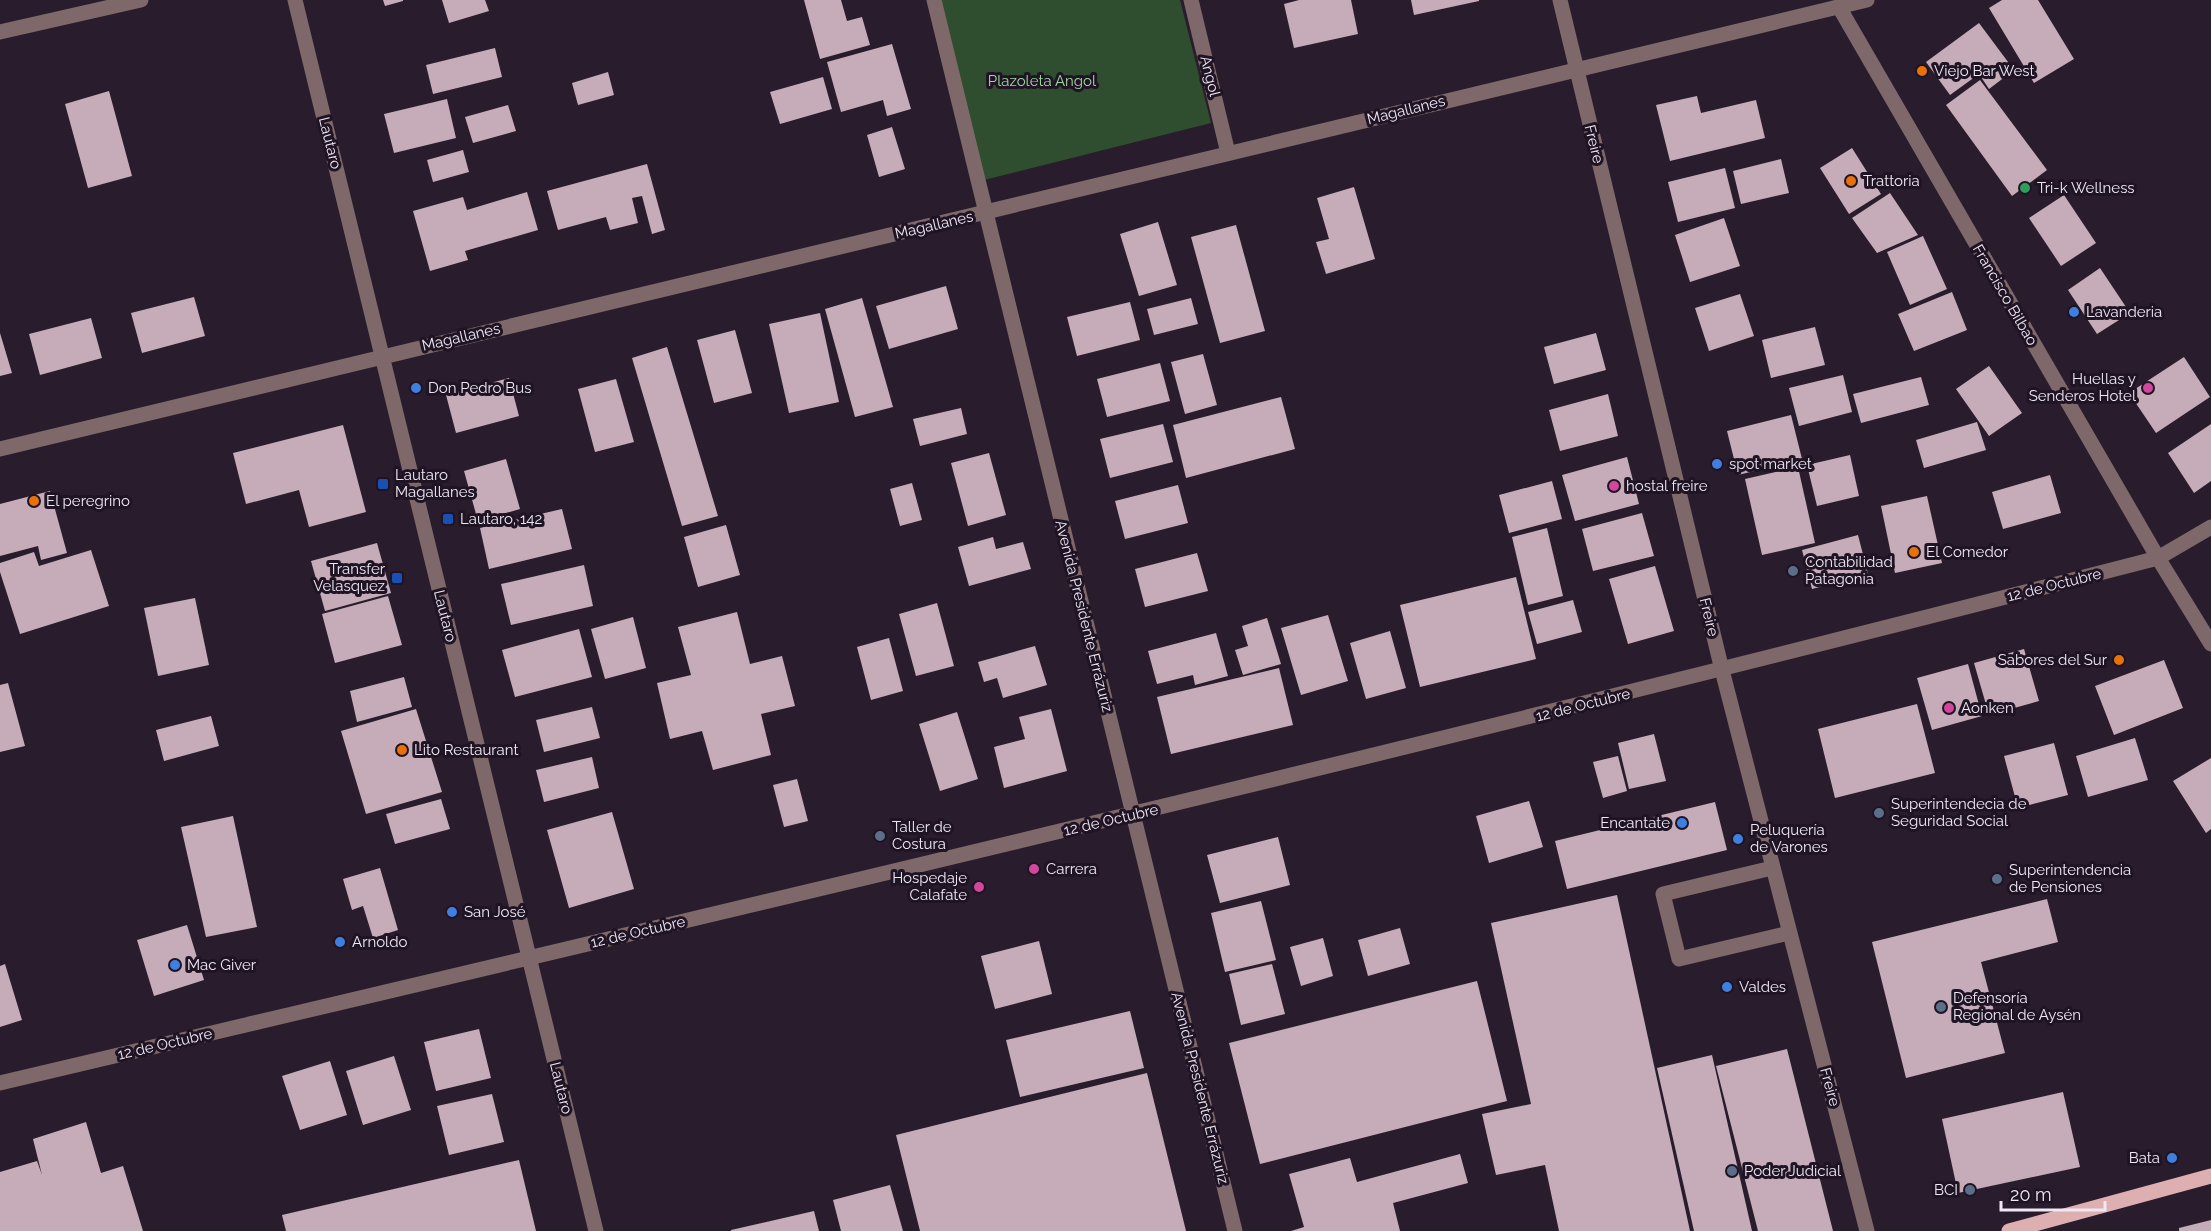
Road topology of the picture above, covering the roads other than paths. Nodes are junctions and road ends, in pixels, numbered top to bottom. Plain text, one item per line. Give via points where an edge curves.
1 (141, 0) edge
2 (295, 0) edge
3 (934, 0) edge
4 (1191, 0) edge
5 (1560, 0) edge
6 (1867, 0) edge
7 (1839, 7) junction
8 (0, 32) edge
9 (1576, 69) junction
10 (1228, 153) junction
11 (985, 213) junction
12 (382, 355) junction
13 (0, 449) edge
14 (2211, 527) edge
15 (2158, 558) junction
16 (2211, 644) edge
17 (1722, 670) junction
18 (1133, 815) junction
19 (1772, 867) junction
20 (1789, 933) junction
21 (529, 958) junction
22 (0, 1083) edge
23 (2211, 1176) edge
24 (596, 1231) edge
25 (1235, 1231) edge
26 (1867, 1231) edge
27 (2009, 1231) edge

1 - 8 street
2 - 12 street, Lautaro
3 - 11 street, Avenida Presidente Errázuriz
4 - 10 street, Angol
5 - 9 street, Freire
6 - 7 street, Magallanes
7 - 9 street, Magallanes
7 - 15 street, Francisco Bilbao
9 - 10 street, Magallanes
9 - 17 street, Freire
10 - 11 street, Magallanes
11 - 12 street, Magallanes
11 - 18 street, Avenida Presidente Errázuriz
12 - 13 street, Magallanes
12 - 21 street, Lautaro
14 - 15 street, 12 de Octubre
15 - 16 street, Francisco Bilbao
15 - 17 street, 12 de Octubre
17 - 18 street, 12 de Octubre
17 - 19 street, Freire
18 - 21 street, 12 de Octubre
18 - 25 street, Avenida Presidente Errázuriz
19 - 20 street, Freire
19 - 20 street via 1663,894 1679,959
20 - 26 street, Freire
21 - 22 street, 12 de Octubre
21 - 24 street, Lautaro
23 - 27 main road

